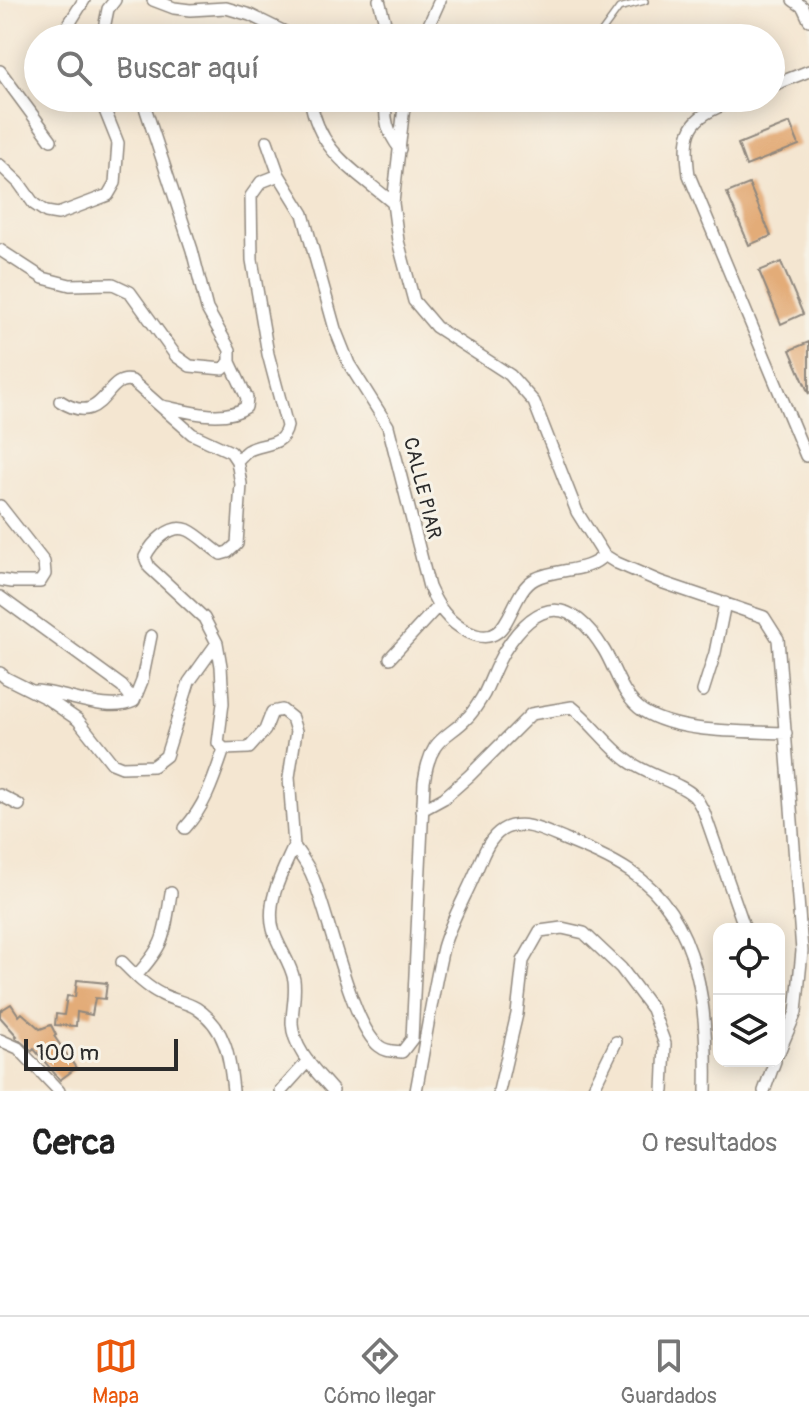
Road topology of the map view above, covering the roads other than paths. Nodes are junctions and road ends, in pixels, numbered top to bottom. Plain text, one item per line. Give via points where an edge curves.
1 (84, 0) edge
2 (115, 0) edge
3 (153, 0) edge
4 (379, 0) edge
5 (440, 0) edge
6 (645, 1) edge
7 (802, 5) edge
8 (809, 20) edge
9 (69, 24) edge
10 (105, 24) edge
11 (268, 24) edge
12 (385, 24) edge
13 (430, 24) edge
14 (607, 24) edge
15 (0, 71) edge
16 (809, 71) edge
17 (785, 80) edge
18 (24, 103) edge
19 (30, 112) edge
20 (106, 112) edge
21 (147, 112) edge
22 (314, 112) edge
23 (384, 112) edge
24 (404, 112) edge
25 (707, 112) edge
26 (51, 140) dead end
27 (267, 141) dead end
28 (400, 149) junction
29 (0, 165) edge
30 (279, 175) junction
31 (393, 203) junction
32 (0, 250) edge
33 (230, 362) junction
34 (60, 401) dead end
35 (159, 405) junction
36 (806, 456) dead end
37 (237, 461) junction
38 (0, 506) edge
39 (604, 555) junction
40 (0, 580) edge
41 (0, 597) edge
42 (725, 603) junction
43 (438, 606) junction
44 (151, 636) dead end
45 (217, 643) junction
46 (390, 658) dead end
47 (0, 673) edge
48 (31, 690) junction
49 (703, 691) dead end
50 (134, 701) junction
51 (786, 733) junction
52 (224, 749) junction
53 (0, 795) edge
54 (19, 805) dead end
55 (422, 810) junction
56 (185, 828) dead end
57 (294, 846) junction
58 (171, 893) dead end
59 (743, 923) edge
60 (122, 962) dead end
61 (136, 976) junction
62 (785, 1038) edge
63 (0, 1040) edge
64 (616, 1042) dead end
65 (308, 1061) junction
66 (772, 1067) edge
67 (59, 1091) edge
68 (233, 1091) edge
69 (281, 1091) edge
70 (333, 1091) edge
71 (416, 1091) edge
72 (499, 1091) edge
73 (592, 1091) edge
74 (663, 1091) edge
75 (706, 1091) edge
76 (764, 1091) edge

1 - 9 street
2 - 10 street
3 - 11 street via 190,10 226,8
4 - 12 street
5 - 13 street
6 - 14 lane via 619,8
7 - 8 street
15 - 18 street
16 - 17 street
19 - 26 street
20 - 29 street via 118,143 115,183 108,195 58,214 46,212
21 - 33 street via 207,309 230,350
22 - 31 street via 321,137 333,152
23 - 28 street via 390,136
24 - 28 street
25 - 36 street via 693,122 685,146 689,175
27 - 30 street, CALLE PIAR
28 - 31 street
30 - 37 street via 261,182 251,196 252,260 287,426 278,442 246,451
30 - 43 street, CALLE PIAR via 303,214 349,364 392,436
31 - 39 street via 414,301 436,327 510,375 534,402 577,512
32 - 33 street via 43,278 70,285 113,284 130,292 176,356 190,366 223,369
33 - 35 street via 247,398 246,407 237,413 198,414
34 - 35 street via 71,409 99,405 115,383 125,379
35 - 37 street via 192,434 231,452
37 - 45 street via 237,544 221,554 179,529 163,535 145,557 149,567 204,618
38 - 40 street via 44,562 45,574 40,582
39 - 42 street via 661,582
39 - 43 street, CALLE PIAR via 598,562 532,580 493,636 470,633
41 - 50 street via 122,686
42 - 49 street
42 - 51 street via 764,617 778,639
43 - 46 street
44 - 50 street
45 - 48 street via 189,682 166,756 153,766 112,763 78,720
45 - 52 street via 223,703 218,743
47 - 48 street
48 - 50 street via 115,707
51 - 55 street via 678,724 651,716 627,695 589,628 575,615 545,610 506,648 469,717 436,745
51 - 62 street via 802,951 796,1012
52 - 56 street via 211,788
52 - 57 street via 249,748 272,712 282,710 292,718
53 - 54 street
55 - 57 street via 412,1039 402,1052 386,1051 368,1034 311,872
55 - 59 street via 469,776 531,714 572,707 623,758 693,796 704,812
57 - 65 street via 278,880 272,917 293,977 292,1026
58 - 61 street via 158,952
60 - 61 street
61 - 68 street via 212,1021 230,1059
63 - 67 street via 18,1048
64 - 73 street
65 - 69 street
65 - 70 street
66 - 76 street
71 - 75 street via 444,946 458,912 488,844 502,830 529,825 595,851 633,873 657,894 678,924 702,992
72 - 74 street via 523,961 540,931 562,928 584,933 621,968 652,1009 665,1044

